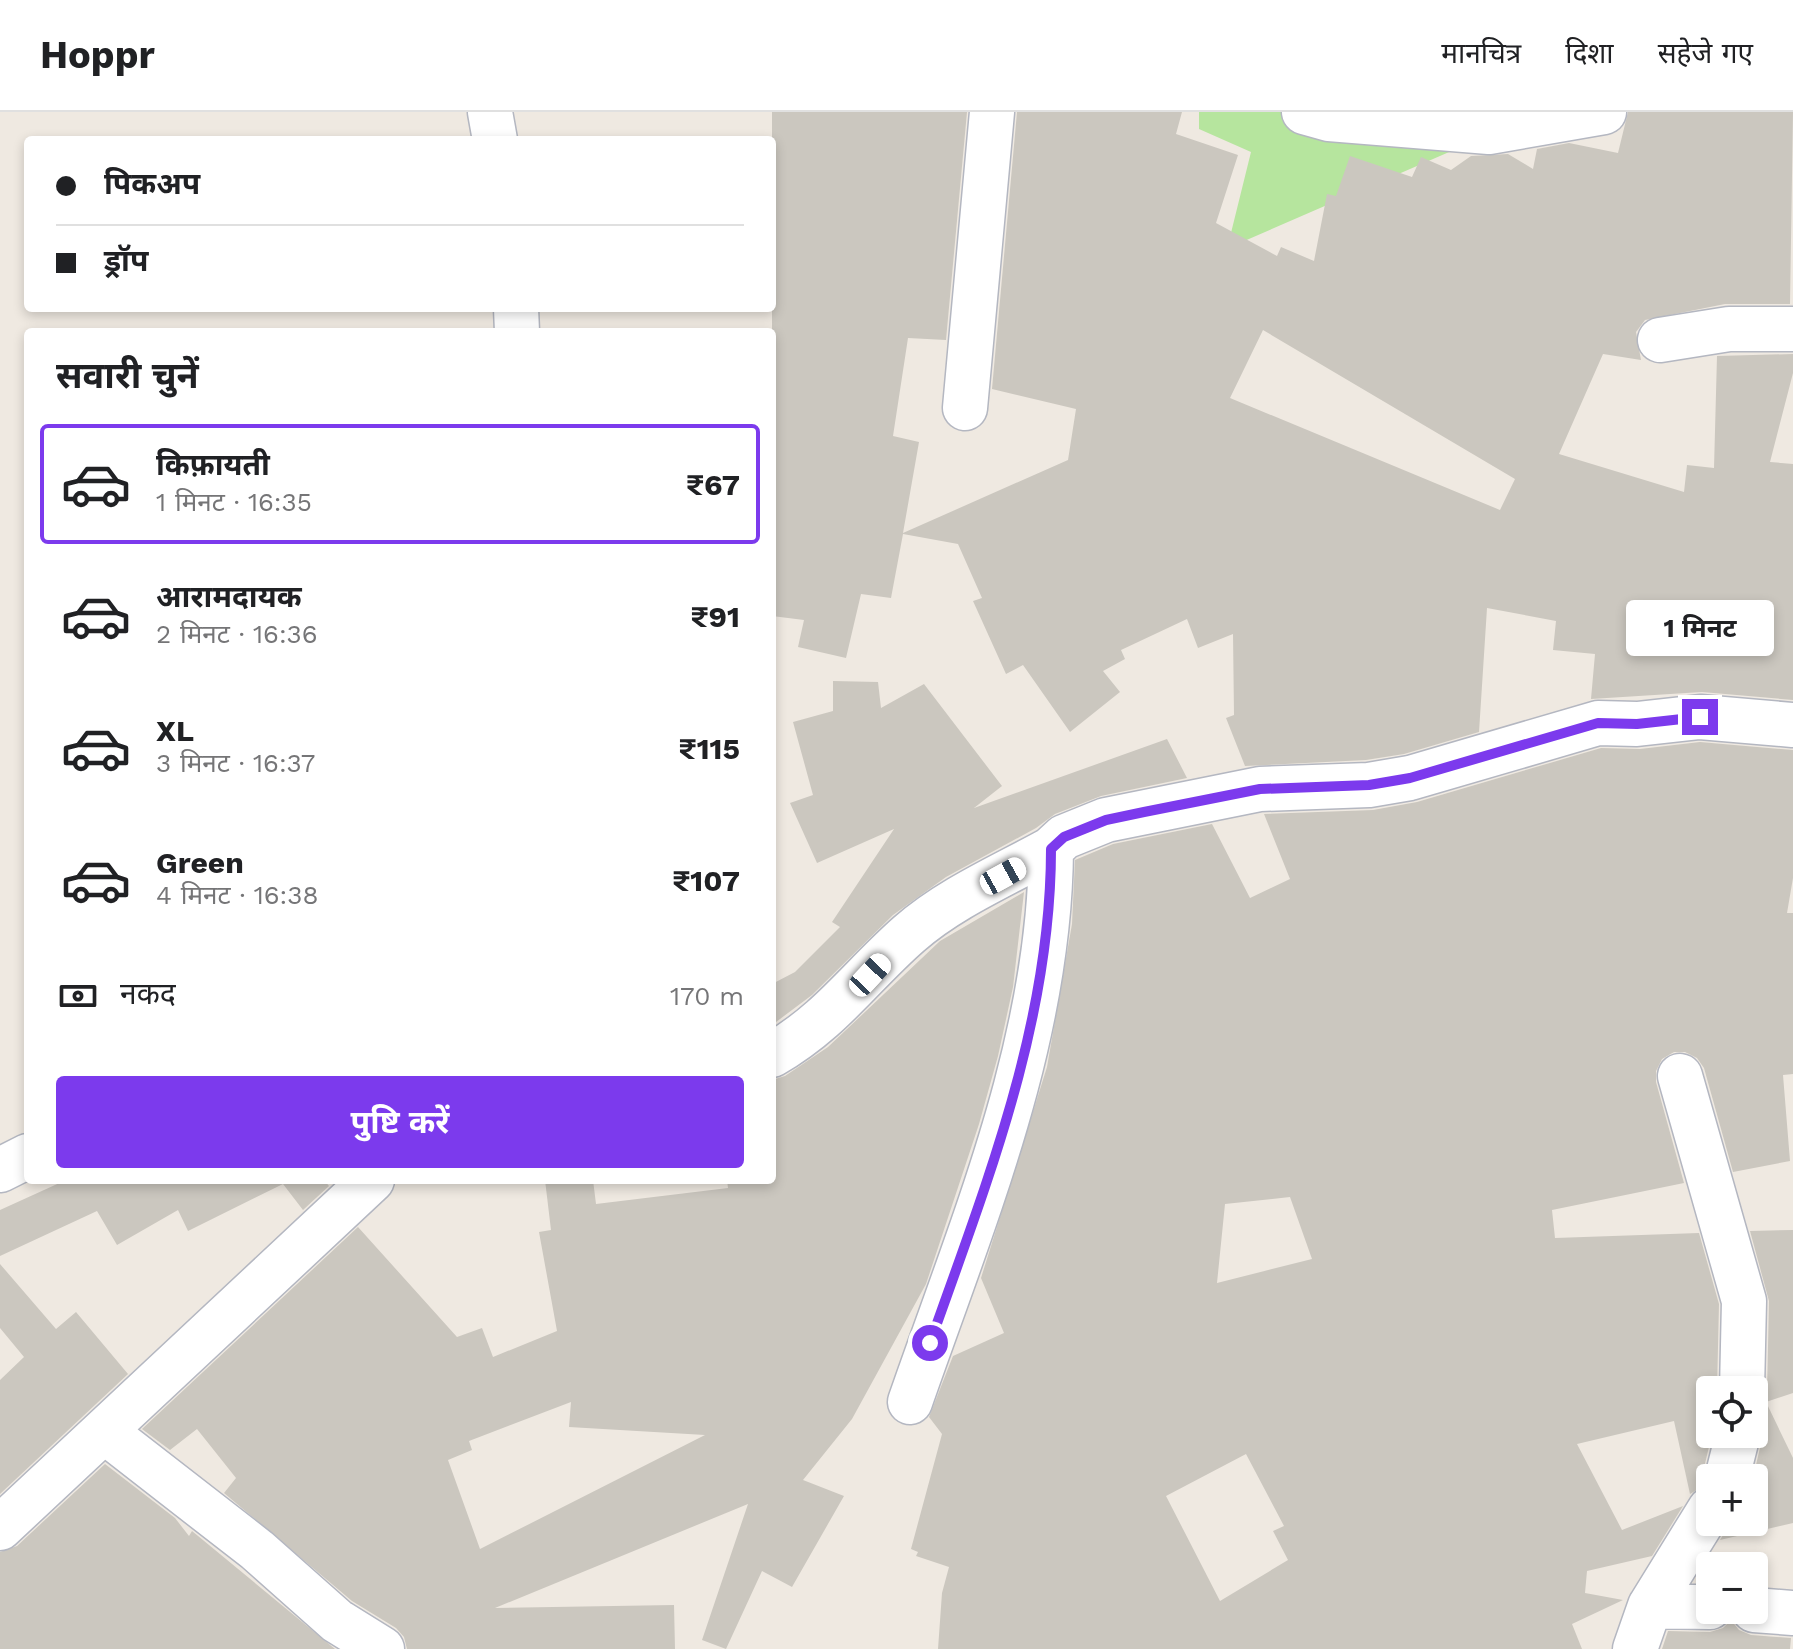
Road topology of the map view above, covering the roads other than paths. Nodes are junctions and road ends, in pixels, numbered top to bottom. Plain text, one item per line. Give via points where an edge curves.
1 (490, 112) edge
2 (992, 112) edge
3 (1304, 112) edge
4 (1604, 112) edge
5 (494, 136) edge
6 (1793, 329) edge
7 (1660, 340) dead end
8 (965, 408) dead end
9 (1793, 725) edge
10 (1051, 849) junction
11 (776, 1053) edge
12 (1680, 1076) dead end
13 (24, 1158) edge
14 (0, 1170) edge
15 (368, 1184) edge
16 (1742, 1376) edge
17 (910, 1402) dead end
18 (104, 1431) junction
19 (0, 1528) edge
20 (1696, 1532) edge
21 (1650, 1606) junction
22 (1696, 1607) edge
23 (1768, 1611) edge
24 (1793, 1613) edge
25 (382, 1649) edge
26 (1635, 1649) edge

1 - 5 street
2 - 8 street
3 - 4 street via 1329,119 1489,132
6 - 7 street via 1729,329
9 - 10 street via 1700,717 1598,723 1410,778 1260,789 1106,820 1064,837
10 - 11 street via 909,934 811,1031
10 - 17 street via 1044,961 1016,1095
12 - 16 street via 1744,1301
13 - 14 street
15 - 18 street
18 - 19 street
18 - 25 street via 257,1550 337,1621
20 - 21 street
21 - 22 street
21 - 26 street
23 - 24 street

